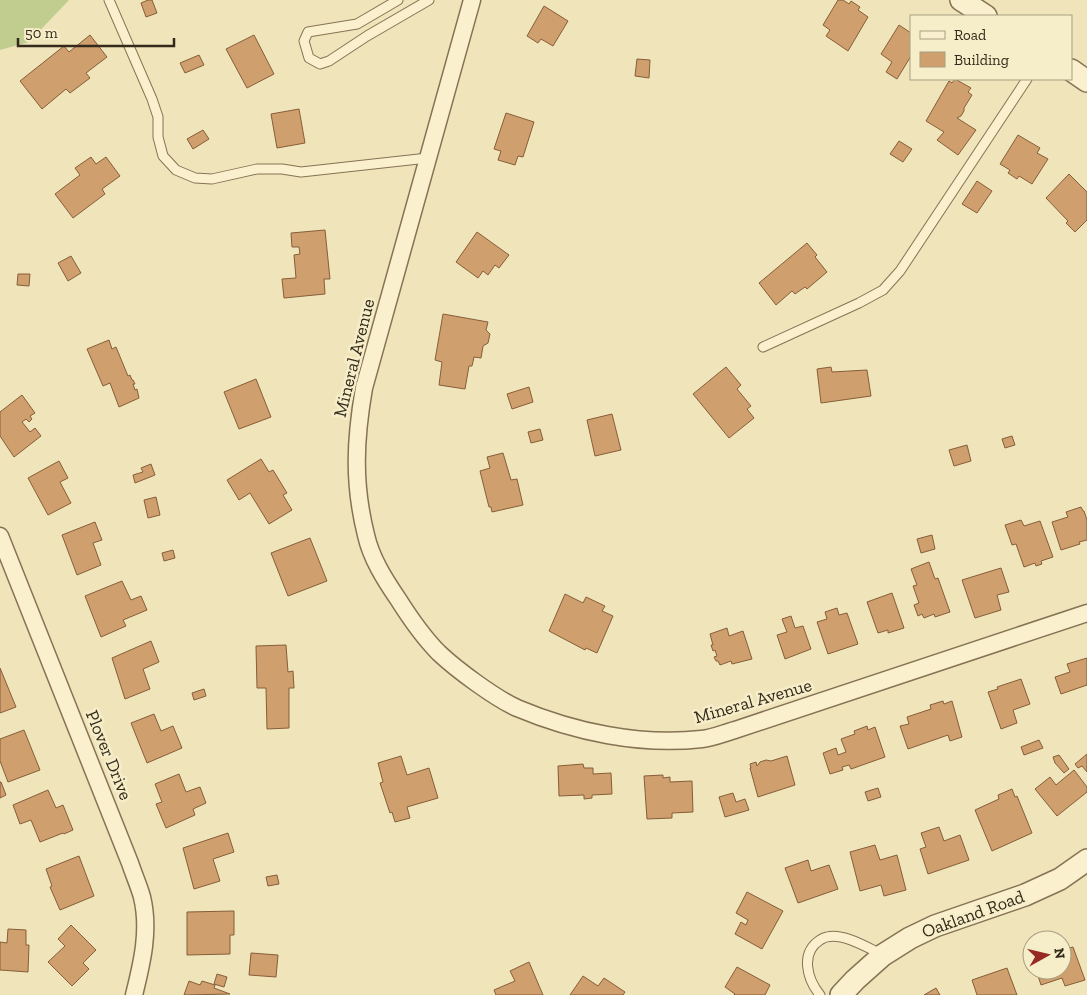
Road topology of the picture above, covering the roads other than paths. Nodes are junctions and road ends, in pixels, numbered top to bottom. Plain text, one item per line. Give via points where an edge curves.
1 (109, 0) edge
2 (398, 0) edge
3 (429, 0) edge
4 (472, 0) edge
5 (961, 0) edge
6 (984, 15) edge
7 (1072, 71) edge
8 (1026, 80) edge
9 (1087, 81) edge
10 (428, 158) junction
11 (763, 348) dead end
12 (0, 536) edge
13 (1087, 613) edge
14 (1087, 860) edge
15 (883, 955) junction
16 (134, 995) edge
17 (820, 995) edge
18 (841, 995) edge

1 - 10 lane via 152,98 164,156 176,170 195,178 212,179 257,169 301,172
2 - 3 lane via 357,24 308,32 304,41 309,58 320,64 329,60
4 - 10 street, Mineral Avenue
5 - 6 street
7 - 9 street
8 - 11 lane via 900,272 883,290
10 - 13 street, Mineral Avenue via 364,388 355,466 366,536 383,577 439,653 476,682 515,707 588,732 632,738 703,739
12 - 16 street, Plover Drive via 142,898 146,929
14 - 15 street, Oakland Road via 1060,879 1025,896 935,926
15 - 17 lane via 856,942 826,936 814,944 808,956 808,972
15 - 18 street, Oakland Road

